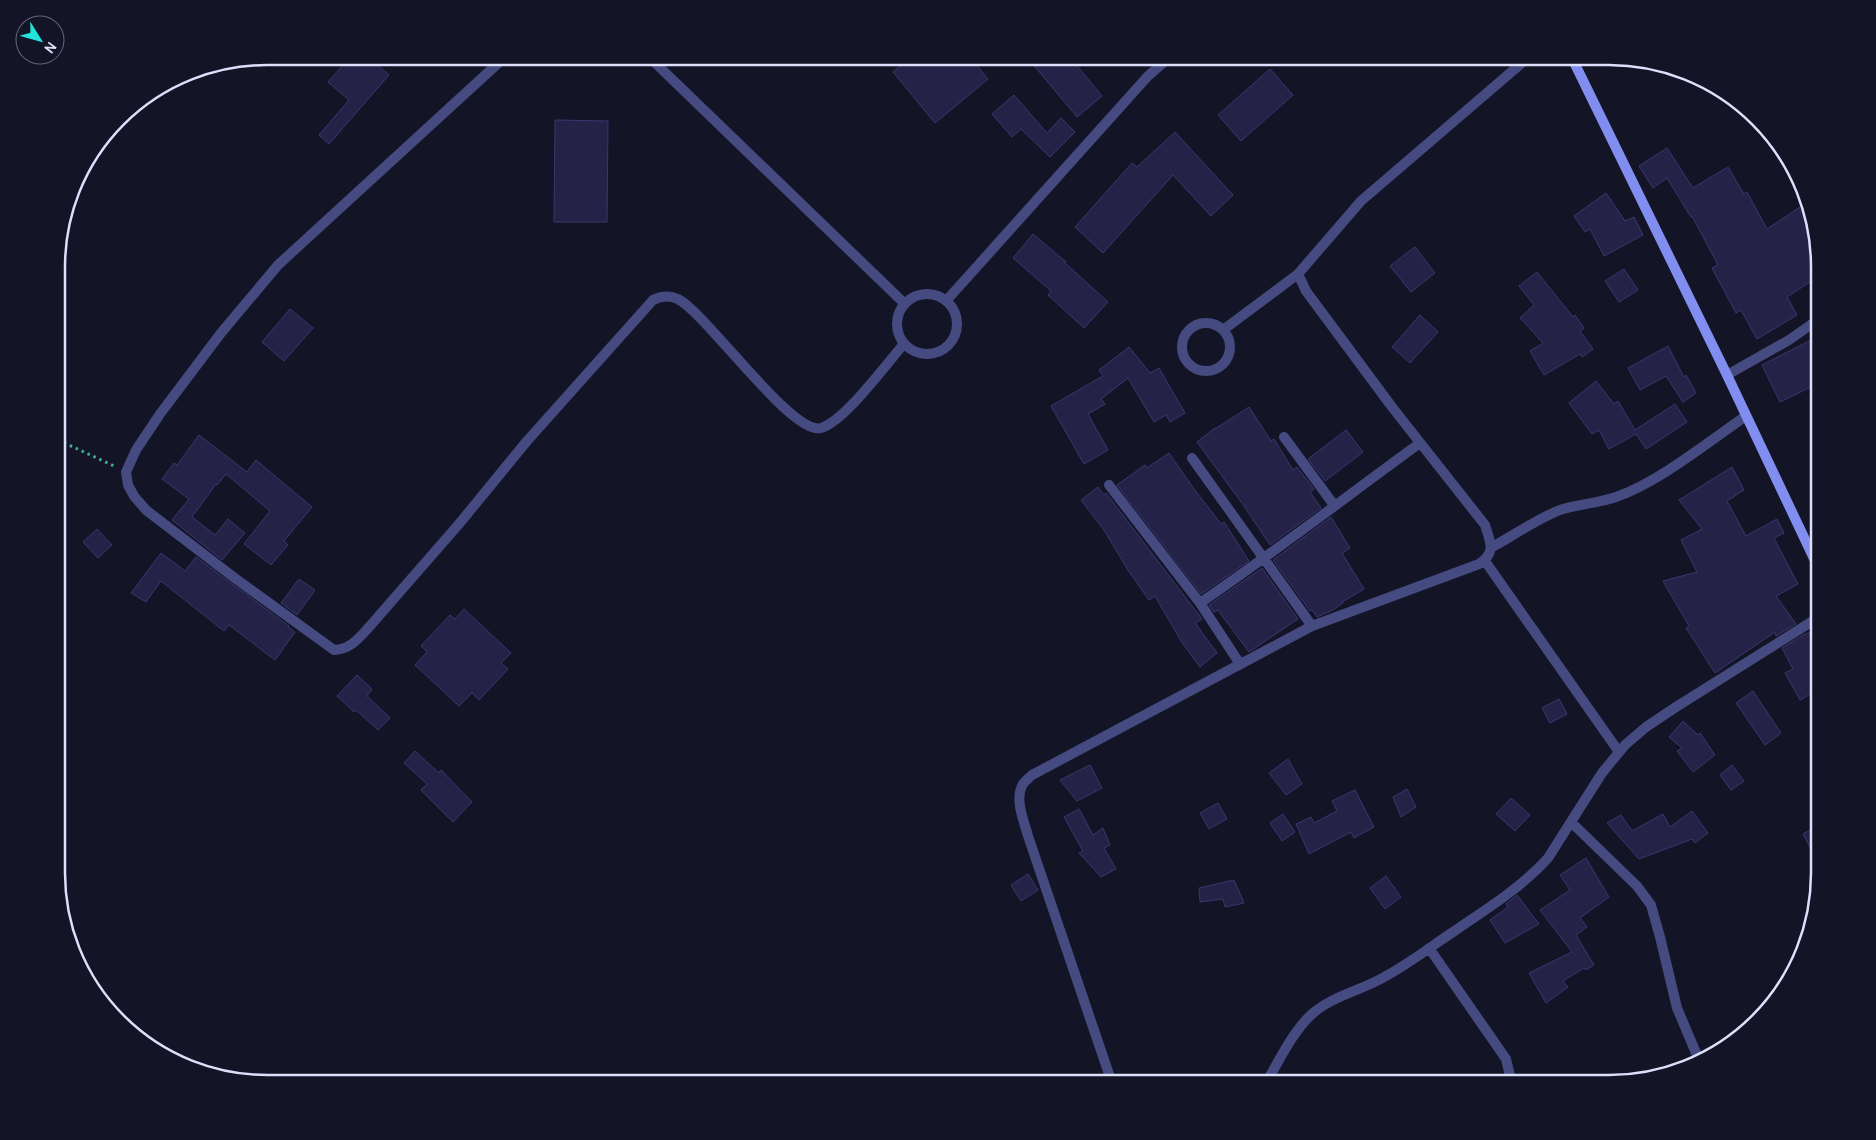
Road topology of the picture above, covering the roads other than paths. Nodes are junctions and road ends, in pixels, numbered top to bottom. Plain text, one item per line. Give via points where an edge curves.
1 (496, 65) edge
2 (657, 65) edge
3 (1161, 65) edge
4 (1520, 65) edge
5 (1575, 65) edge
6 (1298, 274) junction
7 (946, 301) junction
8 (905, 304) junction
9 (1811, 325) edge
10 (1223, 330) junction
11 (904, 344) junction
12 (1727, 375) junction
13 (1746, 416) junction
14 (1284, 437) dead end
15 (1420, 443) junction
16 (1192, 458) dead end
17 (1109, 485) dead end
18 (1334, 505) junction
19 (1492, 547) junction
20 (1811, 552) edge
21 (1265, 558) junction
22 (1485, 561) junction
23 (1200, 604) junction
24 (1811, 622) edge
25 (1312, 626) junction
26 (1240, 664) junction
27 (1619, 752) junction
28 (1571, 822) junction
29 (1428, 948) junction
30 (1697, 1055) edge
31 (1109, 1075) edge
32 (1271, 1075) edge
33 (1510, 1075) edge

1 - 11 street via 278,265 160,414 126,472 128,486 146,510 334,650 356,641 396,598 527,441 653,300 670,296 679,300 716,334 759,384 803,422 814,427 821,428 851,406
2 - 8 street
3 - 7 street
4 - 6 street via 1361,201
5 - 12 main road
6 - 10 street
6 - 15 street via 1306,291
7 - 8 street via 925,294
7 - 11 street via 956,314 957,322 949,345 926,354 911,350
8 - 11 street via 897,324
9 - 12 street
10 - 10 street via 1211,324 1192,328 1182,346 1189,364 1208,371 1225,362 1230,342
12 - 13 main road
13 - 19 street via 1636,488 1616,497 1551,514
13 - 20 main road
14 - 18 street
15 - 18 street
15 - 19 street via 1485,525
16 - 21 street
17 - 23 street
18 - 21 street
19 - 22 street
21 - 23 street
21 - 25 street
22 - 25 street
22 - 27 street
23 - 26 street
24 - 27 street via 1676,707
25 - 26 street
26 - 31 street via 1023,783 1020,805 1028,836
27 - 28 street
28 - 29 street via 1537,871 1509,894
28 - 30 street via 1637,886 1651,905 1678,1008
29 - 32 street via 1385,977 1314,1012 1303,1023
29 - 33 street via 1506,1059

